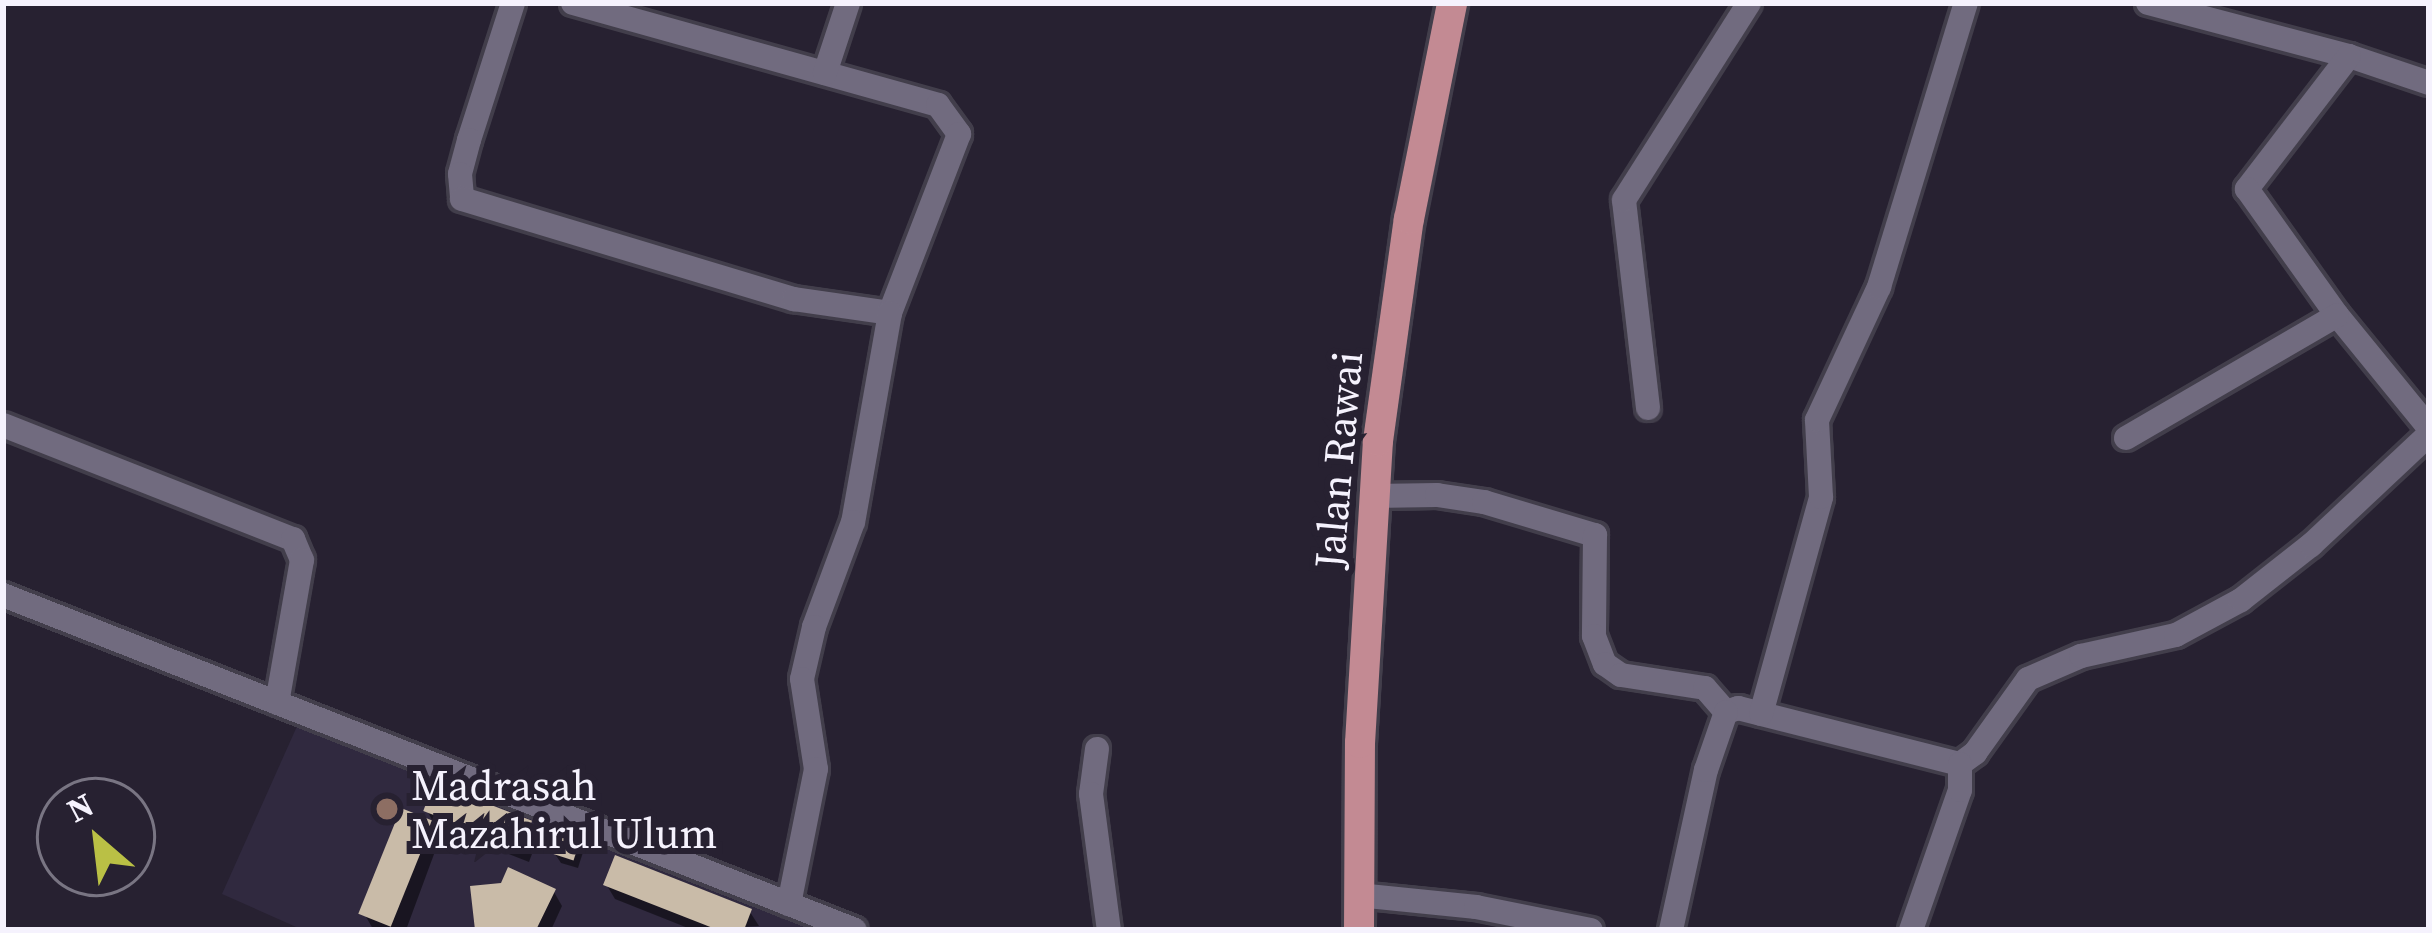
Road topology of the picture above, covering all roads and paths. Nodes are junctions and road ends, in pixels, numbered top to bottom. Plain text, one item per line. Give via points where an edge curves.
1 (513, 3) edge
2 (573, 3) edge
3 (848, 3) edge
4 (1452, 3) edge
5 (1749, 3) edge
6 (1966, 3) edge
7 (2148, 3) edge
8 (2349, 56) junction
9 (825, 74) junction
10 (2429, 83) edge
11 (890, 314) junction
12 (2337, 315) junction
13 (1648, 408) dead end
14 (3, 425) edge
15 (2429, 431) edge
16 (2126, 438) dead end
17 (1375, 496) junction
18 (3, 595) edge
19 (277, 703) junction
20 (1726, 712) junction
21 (1760, 714) junction
22 (1096, 749) dead end
23 (1960, 764) junction
24 (1358, 895) junction
25 (789, 904) junction
26 (855, 930) edge
27 (1109, 930) edge
28 (1359, 930) edge
29 (1591, 930) edge
30 (1671, 930) edge
31 (1911, 930) edge

1 - 11 street via 464,157 462,199 794,299
2 - 9 street
3 - 9 street
4 - 17 main road, Jalan Rawai via 1409,219
5 - 13 street via 1624,200
6 - 21 street via 1880,287 1817,420 1821,497
7 - 8 street
8 - 10 street
8 - 12 street via 2247,189
9 - 11 street via 938,105 959,134
11 - 25 street via 853,522 802,679 816,769
12 - 15 street
12 - 16 street
14 - 19 street via 293,539 302,560
15 - 23 street via 2241,600 2176,634 2081,656 2028,679
17 - 20 street via 1484,502 1595,535 1594,636 1605,664 1622,675 1705,688
17 - 24 main road, Jalan Rawai
18 - 19 street
19 - 25 street
20 - 21 street
20 - 30 street
21 - 23 street
22 - 27 street via 1090,794
23 - 31 street via 1960,790
24 - 28 main road, Jalan Rawai
24 - 29 street
25 - 26 street

